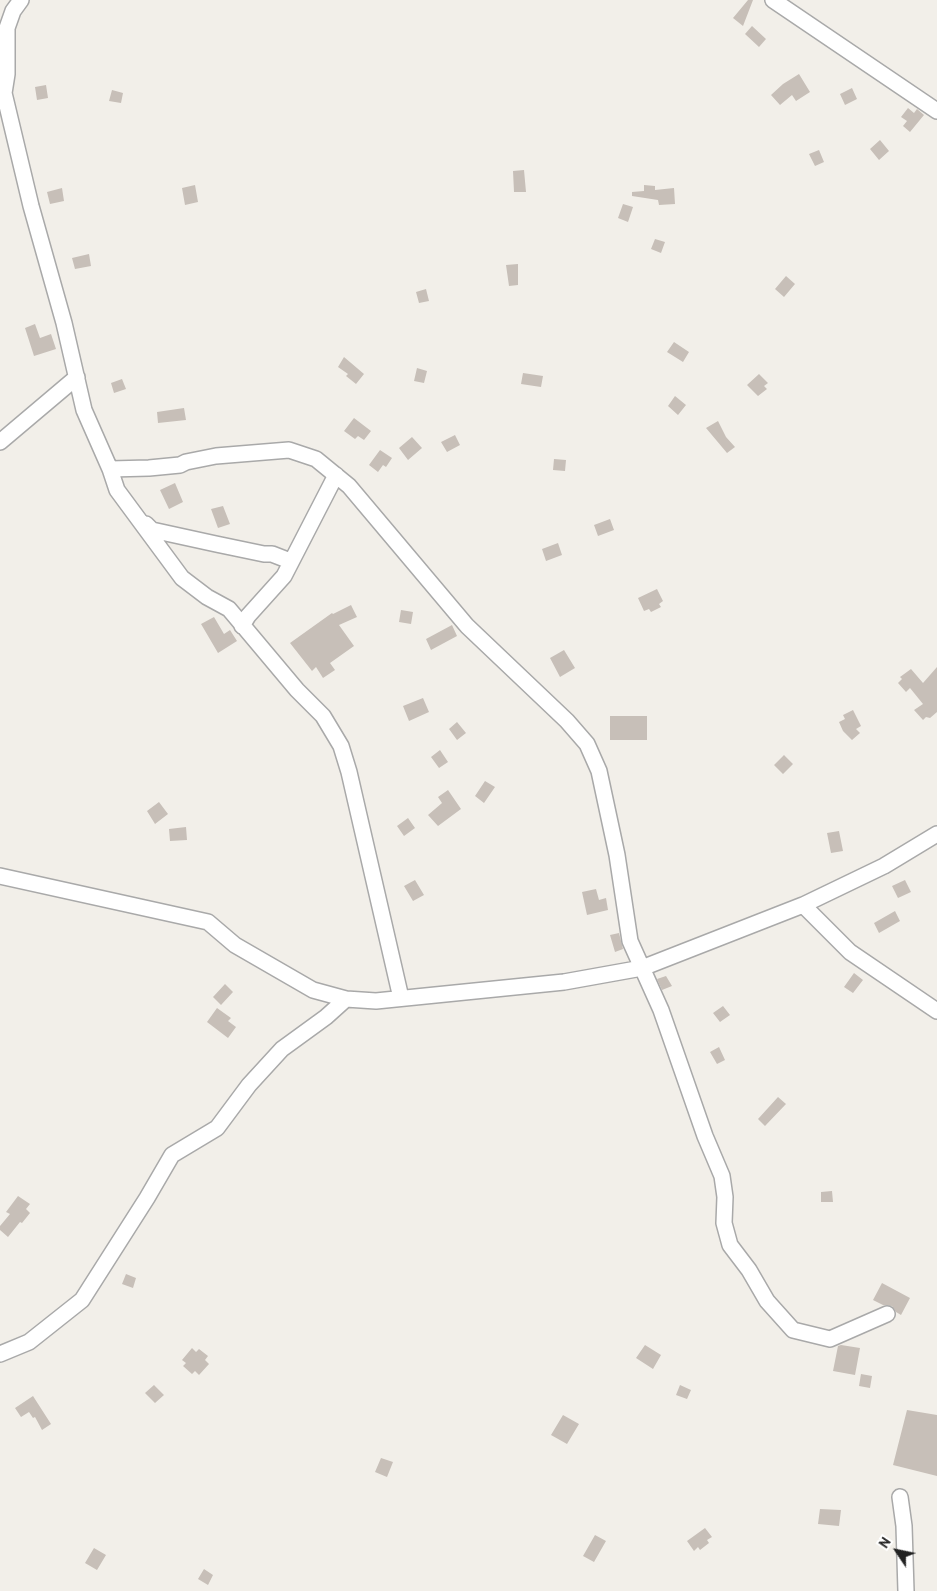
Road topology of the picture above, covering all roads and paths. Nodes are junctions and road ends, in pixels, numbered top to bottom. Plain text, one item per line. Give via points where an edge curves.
1 (21, 0) edge
2 (773, 0) edge
3 (937, 111) edge
4 (77, 377) junction
5 (0, 442) edge
6 (110, 469) junction
7 (336, 475) junction
8 (139, 518) junction
9 (290, 561) junction
10 (242, 626) junction
11 (937, 834) edge
12 (0, 876) edge
13 (803, 905) junction
14 (642, 968) junction
15 (401, 998) junction
16 (346, 999) junction
17 (937, 1012) edge
18 (887, 1314) dead end
19 (0, 1354) edge
20 (900, 1497) dead end
21 (906, 1591) edge

1 - 4 street via 7,28 8,74 4,93
2 - 3 street
4 - 5 street
4 - 6 street via 84,410
6 - 7 street via 180,465 216,456 290,450 316,459
6 - 8 street via 117,490
7 - 9 street
7 - 14 street via 467,626 587,744 599,771 617,855 630,941
8 - 9 street via 152,530 272,554
8 - 10 street via 182,578 229,609
9 - 10 street via 284,576
10 - 15 street via 323,716 341,746
11 - 13 street via 884,866
12 - 16 street via 208,922 236,945 313,990
13 - 14 street
13 - 17 street via 850,952
14 - 15 street via 564,982
14 - 18 street via 661,1010 722,1176 724,1223 730,1245 767,1301 792,1330 830,1339
15 - 16 street via 376,1001
16 - 19 street via 282,1049 249,1085 217,1128 172,1155 82,1300 29,1342
20 - 21 street

